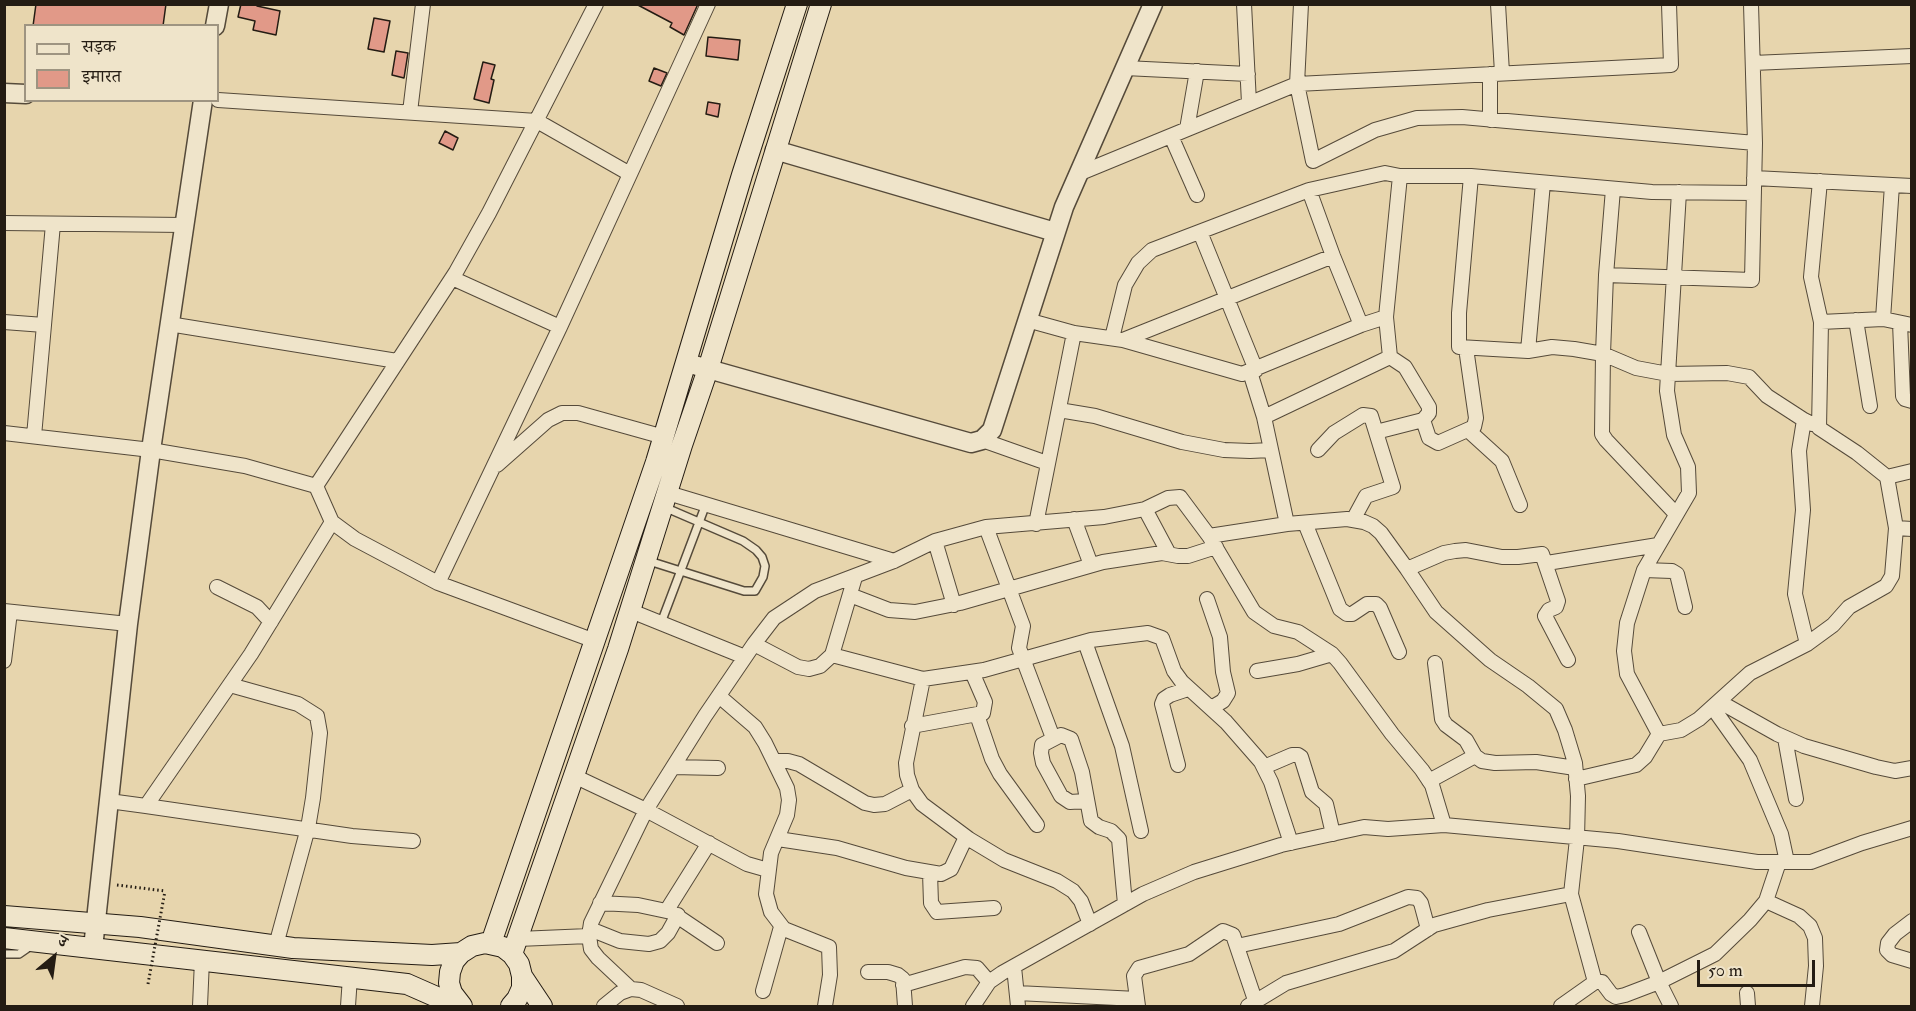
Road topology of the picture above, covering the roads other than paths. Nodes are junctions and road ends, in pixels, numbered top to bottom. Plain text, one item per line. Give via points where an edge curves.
1 (219, 4) edge
2 (423, 4) edge
3 (596, 4) edge
4 (708, 4) edge
5 (797, 4) edge
6 (821, 4) edge
7 (1154, 4) edge
8 (1244, 4) edge
9 (1301, 4) edge
10 (1498, 4) edge
11 (1669, 4) edge
12 (1751, 4) edge
13 (215, 24) edge
14 (1911, 56) edge
15 (1753, 63) junction
16 (1125, 68) junction
17 (1197, 71) junction
18 (1248, 74) junction
19 (1496, 74) junction
20 (1298, 84) junction
21 (4, 93) edge
22 (24, 94) edge
23 (219, 100) edge
24 (203, 102) edge
25 (1250, 103) junction
26 (410, 112) junction
27 (1490, 120) junction
28 (537, 121) junction
29 (1187, 129) junction
30 (1171, 136) junction
31 (1755, 143) junction
32 (775, 150) junction
33 (1313, 161) junction
34 (630, 174) junction
35 (1078, 174) junction
36 (1400, 176) junction
37 (1471, 176) junction
38 (1754, 178) junction
39 (1820, 181) junction
40 (1543, 183) junction
41 (1892, 185) junction
42 (1911, 186) edge
43 (1315, 188) junction
44 (1613, 189) junction
45 (1679, 192) junction
46 (1754, 193) junction
47 (1197, 195) dead end
48 (4, 223) edge
49 (53, 224) junction
50 (184, 225) junction
51 (1055, 232) junction
52 (1200, 232) junction
53 (1333, 256) junction
54 (1606, 275) junction
55 (452, 278) junction
56 (1674, 278) junction
57 (1227, 298) junction
58 (1386, 317) junction
59 (1883, 319) junction
60 (1027, 320) junction
61 (1856, 321) junction
62 (4, 322) edge
63 (1821, 322) junction
64 (170, 324) junction
65 (1906, 324) edge
66 (44, 325) junction
67 (1362, 325) junction
68 (560, 327) junction
69 (1074, 333) junction
70 (1117, 339) junction
71 (1466, 348) junction
72 (1528, 351) junction
73 (1602, 354) junction
74 (1390, 357) junction
75 (397, 361) junction
76 (687, 363) junction
77 (708, 369) junction
78 (1253, 371) junction
79 (1668, 374) junction
80 (1911, 401) edge
81 (1870, 406) dead end
82 (1059, 410) junction
83 (1264, 417) junction
84 (1423, 420) junction
85 (1804, 420) junction
86 (1819, 428) junction
87 (1469, 430) junction
88 (1376, 432) junction
89 (4, 433) edge
90 (34, 436) junction
91 (664, 437) junction
92 (982, 440) junction
93 (151, 450) junction
94 (1271, 450) junction
95 (1318, 450) dead end
96 (1047, 463) junction
97 (493, 468) junction
98 (1911, 471) edge
99 (1887, 477) junction
100 (316, 486) junction
101 (666, 500) junction
102 (706, 504) junction
103 (1520, 505) dead end
104 (1146, 509) junction
105 (1676, 514) junction
106 (1074, 519) junction
107 (1353, 520) junction
108 (332, 522) junction
109 (700, 523) junction
110 (1305, 523) junction
111 (1036, 524) junction
112 (1287, 524) junction
113 (986, 527) junction
114 (1896, 528) junction
115 (1911, 529) edge
116 (935, 541) junction
117 (1213, 542) junction
118 (1658, 545) junction
119 (1169, 554) junction
120 (647, 560) junction
121 (894, 561) junction
122 (1547, 563) junction
123 (1091, 565) junction
124 (1407, 569) junction
125 (1644, 570) junction
126 (682, 571) junction
127 (855, 577) junction
128 (438, 583) junction
129 (217, 588) dead end
130 (1009, 589) junction
131 (850, 595) junction
132 (1207, 599) dead end
133 (954, 605) junction
134 (1685, 607) dead end
135 (631, 611) junction
136 (7, 612) edge
137 (271, 622) junction
138 (661, 623) junction
139 (128, 624) junction
140 (595, 641) junction
141 (1085, 642) junction
142 (754, 644) junction
143 (1807, 644) junction
144 (1399, 652) dead end
145 (1332, 654) junction
146 (832, 655) junction
147 (745, 657) junction
148 (1023, 659) junction
149 (1568, 660) dead end
150 (4, 661) edge
151 (1435, 663) dead end
152 (1257, 671) dead end
153 (972, 672) junction
154 (923, 679) junction
155 (230, 685) junction
156 (1188, 689) junction
157 (718, 696) junction
158 (1717, 705) junction
159 (1211, 708) junction
160 (977, 715) junction
161 (912, 726) junction
162 (1659, 734) junction
163 (1053, 738) junction
164 (1785, 738) junction
165 (1475, 756) junction
166 (774, 760) junction
167 (1178, 765) dead end
168 (673, 767) junction
169 (1264, 767) junction
170 (718, 768) dead end
171 (1911, 768) edge
172 (1576, 774) junction
173 (574, 776) junction
174 (1429, 782) junction
175 (912, 790) junction
176 (1796, 799) dead end
177 (110, 801) junction
178 (1086, 801) junction
179 (146, 806) junction
180 (646, 810) junction
181 (1037, 825) dead end
182 (1444, 825) junction
183 (308, 828) junction
184 (1911, 828) edge
185 (1142, 831) dead end
186 (1334, 834) junction
187 (966, 837) junction
188 (778, 839) junction
189 (1577, 839) junction
190 (413, 841) dead end
191 (709, 843) junction
192 (1291, 843) junction
193 (1783, 862) junction
194 (768, 870) junction
195 (930, 873) junction
196 (1571, 894) junction
197 (1766, 901) junction
198 (600, 903) junction
199 (1125, 904) junction
200 (994, 908) dead end
201 (673, 913) junction
202 (4, 916) edge
203 (1911, 921) edge
204 (96, 923) junction
205 (1090, 924) junction
206 (781, 927) junction
207 (1428, 929) junction
208 (1639, 932) dead end
209 (589, 933) junction
210 (4, 938) edge
211 (36, 942) junction
212 (491, 943) junction
213 (717, 944) dead end
214 (276, 945) junction
215 (1237, 946) junction
216 (515, 947) junction
217 (93, 948) junction
218 (461, 953) junction
219 (4, 954) edge
220 (202, 960) junction
221 (1911, 961) edge
222 (1014, 967) junction
223 (868, 972) dead end
224 (522, 976) junction
225 (350, 977) junction
226 (989, 982) junction
227 (1595, 982) junction
228 (1659, 982) junction
229 (903, 985) junction
230 (631, 989) junction
231 (763, 991) dead end
232 (1017, 1000) edge
233 (1138, 1003) edge
234 (1252, 1005) edge
235 (200, 1006) edge
236 (348, 1006) edge
237 (459, 1006) edge
238 (511, 1006) edge
239 (542, 1006) edge
240 (604, 1006) edge
241 (677, 1006) edge
242 (825, 1006) edge
243 (905, 1006) edge
244 (973, 1006) edge
245 (1561, 1006) edge
246 (1671, 1006) edge
247 (1812, 1006) edge

1 - 13 street
2 - 26 street
3 - 28 street
4 - 34 street
5 - 76 main road
6 - 32 main road
7 - 16 street
8 - 18 street
9 - 20 street
10 - 19 street
11 - 19 street via 1671,65
12 - 15 street
14 - 15 street
15 - 31 street
16 - 17 street
16 - 35 street
17 - 18 street
17 - 29 street
18 - 25 street
19 - 20 street
19 - 27 street
20 - 25 street
20 - 33 street
21 - 22 street
23 - 26 street
24 - 50 street
25 - 29 street
26 - 28 street
27 - 31 street
27 - 33 street via 1417,118 1375,130
28 - 34 street
28 - 55 street
29 - 30 street
30 - 35 street
30 - 47 street
31 - 38 street
32 - 51 street
32 - 77 main road
33 - 43 street
34 - 68 street
35 - 51 street
36 - 37 street
36 - 43 street via 1385,173
36 - 58 street
37 - 40 street
37 - 71 street via 1459,313 1459,347
38 - 39 street
38 - 46 street
39 - 41 street
39 - 63 street via 1811,277
40 - 44 street
40 - 72 street
41 - 42 street
41 - 59 street
43 - 52 street
43 - 53 street
44 - 45 street
44 - 54 street
45 - 46 street
45 - 56 street
46 - 56 street via 1752,280
48 - 49 street
49 - 50 street
49 - 66 street
50 - 64 street
51 - 60 street
52 - 57 street
52 - 70 street via 1152,250 1138,264 1125,285
53 - 57 street
53 - 67 street
54 - 56 street
54 - 73 street
55 - 68 street
55 - 75 street
56 - 79 street
57 - 70 street
57 - 78 street
58 - 67 street
58 - 74 street
59 - 61 street
59 - 65 street
60 - 69 street
60 - 92 street via 992,430
61 - 63 street
61 - 81 street
62 - 66 street
63 - 86 street
64 - 75 street
64 - 93 street
65 - 80 street via 1903,396
66 - 90 street
67 - 78 street
68 - 97 street
69 - 70 street
69 - 82 street
70 - 78 street via 1242,374
71 - 72 street
71 - 87 street via 1476,418
72 - 73 street via 1552,347
73 - 79 street via 1636,368
73 - 105 street via 1602,434
74 - 83 street
74 - 84 street via 1405,367 1429,407 1430,413
75 - 100 street
76 - 77 street
76 - 91 main road
77 - 92 street via 971,442
77 - 101 main road
78 - 83 street
79 - 85 street via 1728,373 1749,377 1767,396
79 - 105 street via 1674,435 1688,467 1689,493
82 - 94 street via 1224,450
82 - 96 street
83 - 94 street
84 - 87 street via 1429,438 1438,443
84 - 88 street
85 - 86 street
85 - 143 street via 1799,451 1803,510 1795,594
86 - 99 street
87 - 103 street via 1502,461
88 - 95 street via 1371,416 1363,415 1329,437
88 - 107 street via 1393,487 1366,496
89 - 90 street
90 - 93 street
91 - 97 street via 578,413 562,413 548,420
91 - 140 main road
92 - 96 street
93 - 100 street via 245,466
93 - 139 street
94 - 112 street
96 - 111 street
97 - 128 street
98 - 99 street
99 - 114 street
100 - 108 street
101 - 102 street
101 - 109 lane
101 - 120 main road
102 - 109 lane
102 - 121 street
104 - 106 street
104 - 117 street via 1168,498 1180,497
104 - 119 street
105 - 118 street
106 - 111 street
106 - 123 street
107 - 110 street
107 - 124 street via 1381,533
108 - 128 street via 355,539
108 - 137 street
109 - 126 lane
109 - 126 lane via 756,550 765,566 764,577 754,591 744,591
110 - 112 street
110 - 144 street via 1340,609 1352,614 1367,604 1376,604
111 - 113 street
112 - 117 street
113 - 116 street
113 - 130 street
114 - 115 street
114 - 143 street via 1892,576 1886,586 1850,607
116 - 121 street
116 - 133 street
117 - 119 street via 1188,556
117 - 145 street via 1254,612 1274,626 1298,632
118 - 122 street
118 - 125 street
119 - 123 street
120 - 126 lane
120 - 135 main road
121 - 127 street
122 - 124 street via 1542,554 1518,558 1455,550
122 - 149 street via 1558,604 1545,616
123 - 130 street
124 - 172 street via 1442,618 1556,709
125 - 134 street via 1672,570 1677,574
125 - 162 street via 1627,622 1624,651 1627,674
126 - 138 lane
127 - 131 street
127 - 142 street via 798,601 774,618
128 - 140 street
129 - 137 street via 257,607
130 - 133 street
130 - 148 street via 1023,626 1018,643
131 - 133 street via 902,612
131 - 146 street
132 - 159 street via 1220,637 1228,693
135 - 138 street
135 - 173 main road
136 - 139 street
136 - 150 street
137 - 155 street
138 - 147 street
139 - 177 street
140 - 212 main road
141 - 148 street
141 - 156 street via 1156,635 1162,638 1174,671
141 - 185 street via 1122,746
142 - 146 street via 809,669 820,666
142 - 147 street
143 - 158 street via 1750,673
145 - 152 street
145 - 174 street
146 - 154 street
147 - 157 street
148 - 153 street
148 - 163 street
151 - 165 street via 1442,719 1462,735
153 - 154 street
153 - 160 street via 985,702 983,713
154 - 161 street
155 - 179 street
155 - 183 street via 298,704 317,716 320,733
156 - 159 street
156 - 167 street via 1170,695 1161,704
157 - 166 street via 755,727
157 - 168 street
158 - 162 street via 1680,730
158 - 164 street
158 - 193 street via 1750,760 1781,834
159 - 169 street
160 - 161 street
160 - 181 street via 1000,774
161 - 175 street via 906,763
162 - 172 street via 1636,765
163 - 178 street via 1061,735 1071,740
163 - 178 street via 1040,748 1043,763 1065,799
164 - 171 street via 1876,767 1895,771
164 - 176 street
165 - 172 street via 1495,764 1536,762
165 - 174 street
166 - 175 street via 799,764 874,805 885,804
166 - 188 street via 789,800
168 - 170 street
168 - 180 street
169 - 186 street via 1292,755 1301,757 1312,792 1326,804
169 - 192 street
172 - 189 street
173 - 180 street
173 - 216 main road
174 - 182 street
175 - 187 street via 922,804
177 - 179 street
177 - 204 street
178 - 199 street via 1090,821 1119,839
179 - 183 street
180 - 191 street
180 - 198 street
182 - 186 street via 1364,827
182 - 189 street
183 - 190 street
183 - 214 street
184 - 193 street via 1811,862
186 - 192 street
187 - 195 street via 951,868 941,874
187 - 205 street via 1004,860 1064,885 1081,901
188 - 194 street
188 - 195 street via 837,848
189 - 193 street
189 - 196 street
191 - 194 street via 747,864
191 - 201 street
192 - 199 street via 1194,872
193 - 197 street
194 - 206 street via 766,894
195 - 200 street via 931,903 937,912
196 - 207 street via 1488,910
196 - 227 street
197 - 228 street via 1715,954
197 - 247 street via 1799,916 1810,926 1815,938 1816,966
198 - 201 street via 638,905
198 - 209 street
199 - 205 street
201 - 209 street via 668,933 649,944
201 - 213 street
202 - 204 main road
203 - 221 street via 1895,934 1887,950
204 - 214 main road
204 - 217 street
205 - 222 street
206 - 231 street
206 - 242 street via 830,947
207 - 215 street via 1421,903 1408,897 1339,924
207 - 234 street via 1394,951 1286,983
208 - 228 street
209 - 216 street
209 - 230 street via 591,949
210 - 211 main road
211 - 217 main road
211 - 219 lane via 22,952
212 - 216 main road
212 - 218 main road via 472,946
214 - 218 main road via 432,956
215 - 233 street via 1233,935 1223,931 1189,954 1139,968 1134,976
215 - 234 street
216 - 224 main road
217 - 220 main road
218 - 237 main road via 454,961 449,983
220 - 225 main road
220 - 235 street
222 - 226 street
222 - 232 street
223 - 229 street via 895,973 903,979
224 - 238 main road via 522,988
224 - 239 main road
225 - 236 street
225 - 237 main road via 407,984
226 - 229 street via 977,968 965,967
226 - 244 street
227 - 228 street via 1602,982 1616,997
227 - 245 street
228 - 246 street
229 - 243 street
230 - 240 street
230 - 241 street
232 - 233 street

